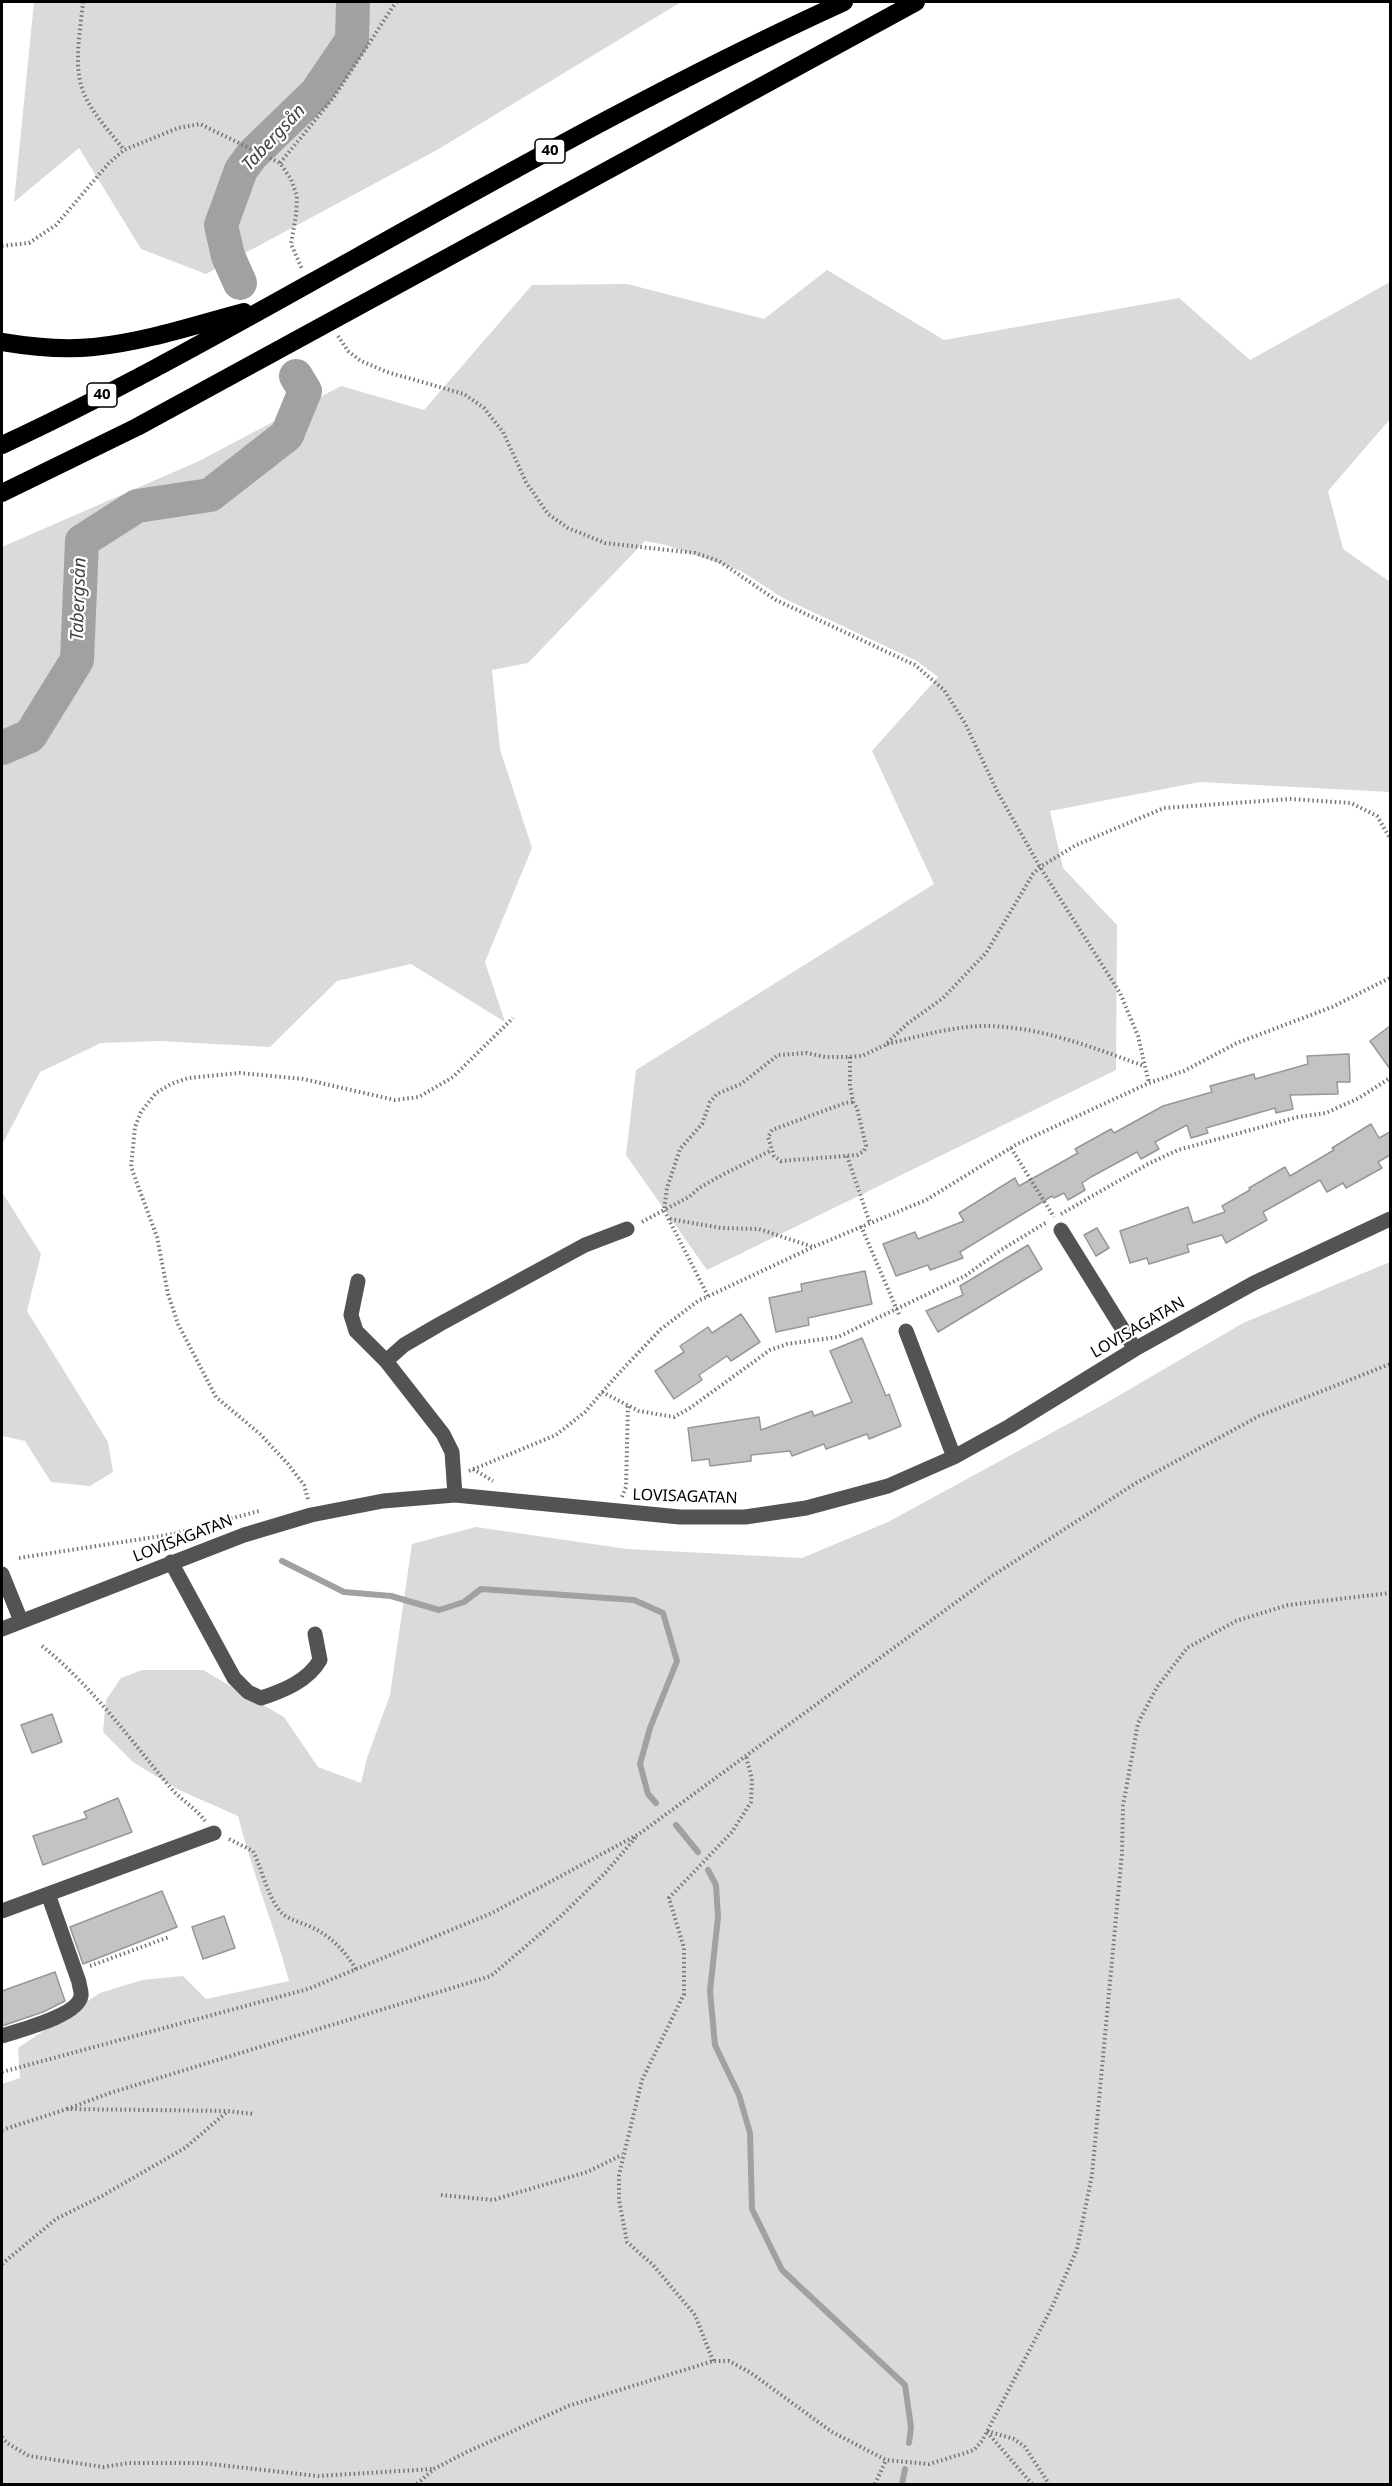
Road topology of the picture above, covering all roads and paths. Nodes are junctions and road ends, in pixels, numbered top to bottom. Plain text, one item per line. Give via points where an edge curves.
1 (83, 2) edge
2 (396, 2) edge
3 (844, 2) edge
4 (916, 2) edge
5 (124, 150) junction
6 (279, 162) junction
7 (2, 246) edge
8 (305, 274) dead end
9 (273, 305) junction
10 (336, 333) dead end
11 (2, 342) edge
12 (137, 427) junction
13 (2, 445) edge
14 (2, 493) edge
15 (2, 507) edge
16 (1390, 838) edge
17 (1040, 867) junction
18 (1390, 978) edge
19 (513, 1018) dead end
20 (885, 1045) junction
21 (850, 1057) junction
22 (1145, 1067) junction
23 (1390, 1078) edge
24 (1149, 1083) junction
25 (853, 1102) junction
26 (1011, 1148) junction
27 (772, 1150) junction
28 (847, 1156) junction
29 (664, 1210) junction
30 (669, 1219) junction
31 (1390, 1219) edge
32 (870, 1223) junction
33 (1058, 1224) junction
34 (861, 1226) junction
35 (627, 1229) joint
36 (813, 1247) junction
37 (358, 1281) dead end
38 (708, 1296) junction
39 (897, 1309) junction
40 (906, 1331) joint
41 (1135, 1349) junction
42 (386, 1361) junction
43 (1390, 1364) edge
44 (602, 1392) junction
45 (628, 1405) junction
46 (954, 1457) junction
47 (454, 1475) junction
48 (455, 1495) junction
49 (319, 1498) dead end
50 (302, 1501) dead end
51 (309, 1507) junction
52 (268, 1509) dead end
53 (621, 1512) junction
54 (20, 1558) dead end
55 (171, 1562) junction
56 (2, 1574) edge
57 (1390, 1593) edge
58 (21, 1621) junction
59 (2, 1629) edge
60 (315, 1634) dead end
61 (42, 1646) dead end
62 (746, 1756) junction
63 (214, 1833) junction
64 (639, 1834) junction
65 (48, 1894) junction
66 (2, 1911) edge
67 (169, 1937) dead end
68 (357, 1969) junction
69 (75, 1972) junction
70 (2, 2036) edge
71 (2, 2072) edge
72 (68, 2109) junction
73 (228, 2111) junction
74 (255, 2114) dead end
75 (2, 2130) edge
76 (623, 2155) junction
77 (441, 2195) dead end
78 (2, 2264) edge
79 (712, 2361) junction
80 (987, 2431) junction
81 (2, 2437) edge
82 (886, 2460) junction
83 (434, 2469) junction
84 (417, 2484) edge
85 (875, 2484) edge
86 (1032, 2484) edge
87 (1049, 2484) edge

1 - 5 path via 78,61 81,85 94,112
2 - 6 path via 334,97
3 - 9 highway, 40 via 660,91
4 - 12 highway
5 - 6 path via 178,128 200,124
5 - 7 path via 56,225 29,243
6 - 8 path via 291,178 297,196 291,244
9 - 11 highway via 94,347 55,348
9 - 13 highway, 40
10 - 17 path via 348,351 361,361 464,394 484,408 502,432 526,482 548,514 568,528 605,543 695,553 719,561 776,600 915,665 944,690 965,723 997,791
12 - 14 highway
12 - 15 highway
16 - 17 path via 1377,816 1351,803 1290,799 1164,808 1076,845
17 - 20 path via 986,953 943,998
17 - 22 path via 1120,993 1138,1036
18 - 24 path
19 - 51 path via 453,1077 419,1097 395,1100 270,1074 208,1075 171,1084 156,1093 141,1112 135,1127 131,1167 157,1237 178,1324 216,1397 288,1464 304,1485
20 - 21 path
20 - 22 path via 940,1030 990,1026 1058,1035
21 - 25 path
21 - 29 path via 778,1055 741,1084 717,1094 702,1124 680,1149
22 - 24 path
23 - 33 path via 1326,1113 1178,1150 1148,1164
24 - 26 path
25 - 27 path via 772,1130 768,1137
25 - 28 path via 866,1146 857,1155
26 - 32 path via 926,1200
26 - 33 path
27 - 28 path via 781,1161
27 - 29 path
28 - 32 path
29 - 30 path
29 - 35 path
30 - 36 path via 722,1228 759,1229
30 - 38 path
31 - 41 street, LOVISAGATAN via 1254,1283
32 - 34 path
33 - 39 path via 1000,1250 964,1276
33 - 41 street
34 - 36 path
34 - 39 path
35 - 42 street via 585,1245 440,1324 404,1345
36 - 38 path
37 - 42 street via 351,1315 356,1331
38 - 44 path via 661,1329
39 - 40 path
39 - 45 path via 838,1337 770,1350 674,1417 639,1411
40 - 46 street
41 - 46 street, LOVISAGATAN
42 - 47 street via 443,1434 452,1452
43 - 62 path via 1259,1416 1136,1483 992,1576
44 - 45 path
44 - 47 path via 585,1412 556,1435
45 - 53 path via 626,1487
46 - 53 street, LOVISAGATAN via 888,1486 806,1508 707,1518
47 - 48 street
48 - 51 street, LOVISAGATAN
48 - 53 street, LOVISAGATAN
49 - 51 path
50 - 51 path
51 - 55 street, LOVISAGATAN
52 - 54 path via 174,1534
55 - 58 street, LOVISAGATAN
55 - 60 street via 234,1678 248,1692 261,1698 278,1693 315,1669 320,1660
56 - 58 street
57 - 80 path via 1288,1605 1236,1621 1187,1648 1157,1687 1138,1723 1123,1806 1092,2175 1079,2239 1052,2307
58 - 59 street, LOVISAGATAN
61 - 63 path via 120,1726 171,1789 198,1812
62 - 64 path
62 - 76 path via 752,1779 751,1802 732,1832 669,1898 684,1948 684,1994 642,2080
63 - 65 street
63 - 68 path via 254,1851 277,1907 285,1916 331,1939
64 - 68 path via 492,1913
64 - 72 path via 560,1917 491,1976
65 - 66 street
65 - 69 street
67 - 69 path
68 - 71 path via 308,1989
69 - 70 street via 81,1996 76,2005 63,2014
72 - 73 path
72 - 75 path
73 - 74 path
73 - 78 path via 185,2148 56,2219
76 - 77 path via 587,2172 493,2200
76 - 79 path via 619,2200 627,2242 653,2265 695,2315
79 - 82 path via 729,2361 751,2373 832,2432
79 - 83 path via 568,2406
80 - 82 path via 974,2450 929,2464
80 - 86 path
80 - 87 path via 1014,2439 1025,2447
81 - 83 path via 29,2456 103,2467 201,2463 318,2476
82 - 85 path
83 - 84 path

